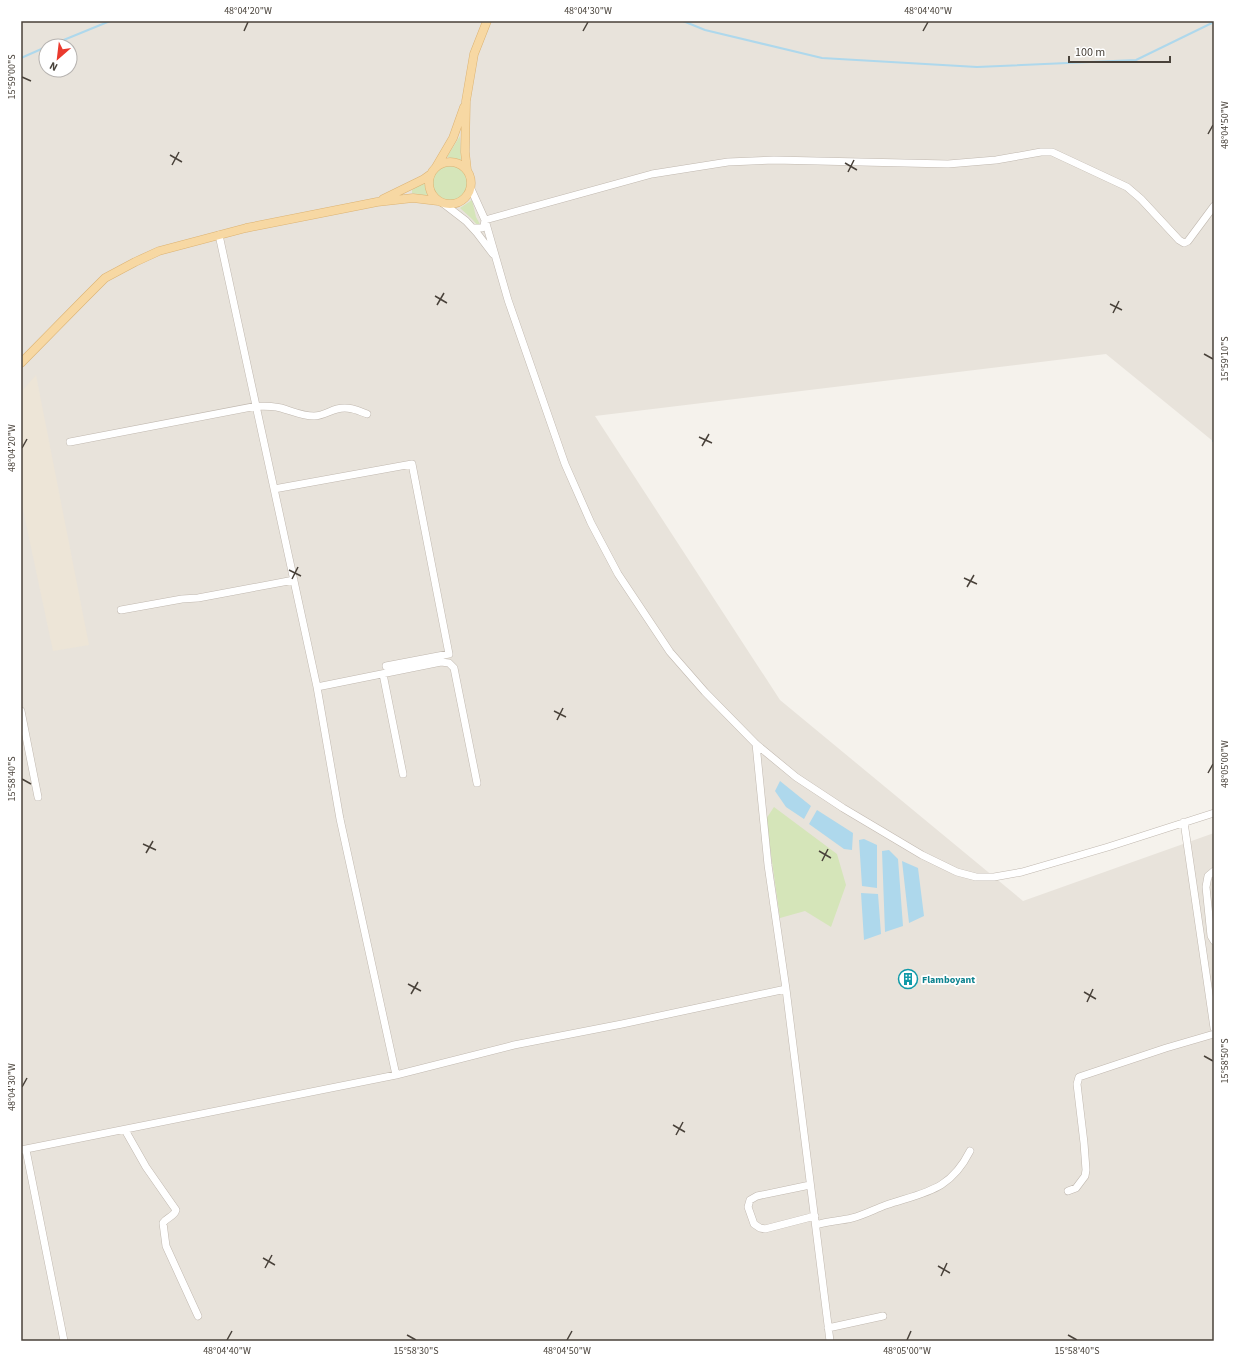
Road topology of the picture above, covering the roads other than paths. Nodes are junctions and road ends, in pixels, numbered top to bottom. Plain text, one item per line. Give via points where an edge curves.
1 (487, 21) edge
2 (466, 101) junction
3 (467, 170) junction
4 (433, 171) junction
5 (471, 189) junction
6 (377, 202) junction
7 (441, 202) junction
8 (1214, 206) edge
9 (485, 220) junction
10 (473, 228) junction
11 (219, 235) junction
12 (495, 257) junction
13 (21, 363) edge
14 (256, 406) junction
15 (367, 414) dead end
16 (70, 442) dead end
17 (274, 489) junction
18 (294, 580) junction
19 (121, 610) dead end
20 (386, 666) dead end
21 (383, 674) junction
22 (317, 687) junction
23 (21, 711) edge
24 (756, 744) junction
25 (403, 774) dead end
26 (477, 783) dead end
27 (38, 796) dead end
28 (1214, 813) edge
29 (1184, 822) junction
30 (1214, 871) edge
31 (1209, 914) junction
32 (1197, 916) junction
33 (1214, 941) edge
34 (786, 989) junction
35 (1214, 1028) edge
36 (1214, 1034) edge
37 (396, 1075) junction
38 (125, 1130) junction
39 (23, 1150) edge
40 (970, 1150) dead end
41 (810, 1185) junction
42 (1068, 1191) dead end
43 (815, 1216) junction
44 (816, 1225) junction
45 (198, 1316) dead end
46 (883, 1316) dead end
47 (828, 1328) junction
48 (64, 1341) edge
49 (830, 1341) edge

1 - 2 main road via 474,54
2 - 3 main road
2 - 4 main road via 453,138
3 - 4 main road via 455,162 448,162
3 - 5 main road via 472,182
4 - 6 main road
4 - 7 main road via 429,188 432,195
5 - 7 main road via 458,204
5 - 9 street
6 - 7 main road via 413,198
6 - 11 main road
7 - 10 street
8 - 9 street via 1184,243 1127,187 1060,155 1041,152 996,160 948,164 774,160 728,162 652,174
9 - 10 street via 482,228
9 - 12 street
10 - 12 street
11 - 13 main road via 159,251 106,278
11 - 14 street
12 - 24 street via 565,464 591,523 618,574 670,652
14 - 15 street via 281,408 302,415 319,415 347,408
14 - 16 street
14 - 17 street
17 - 18 street
17 - 20 street via 412,464 449,654
18 - 19 street
18 - 22 street
21 - 22 street
21 - 25 street
21 - 26 street via 441,662 452,665
22 - 37 street via 340,819
23 - 27 street
24 - 29 street via 796,777 843,808 922,855 967,876 985,878 1022,872
24 - 34 street via 768,865
28 - 29 street
29 - 32 street
30 - 31 street via 1208,876 1206,887
31 - 32 street
31 - 33 street
32 - 35 street
34 - 37 street via 514,1045
34 - 41 street
36 - 42 street via 1079,1077 1077,1084 1086,1170 1085,1176 1076,1188
37 - 38 street
38 - 39 street
38 - 45 street via 146,1167 176,1210 163,1223 166,1246
39 - 48 street
40 - 44 street via 964,1163 948,1181 926,1193 851,1218
41 - 43 street
41 - 43 street via 757,1196 750,1200 748,1207 754,1224 765,1229
43 - 44 street
44 - 47 street
46 - 47 street
47 - 49 street

